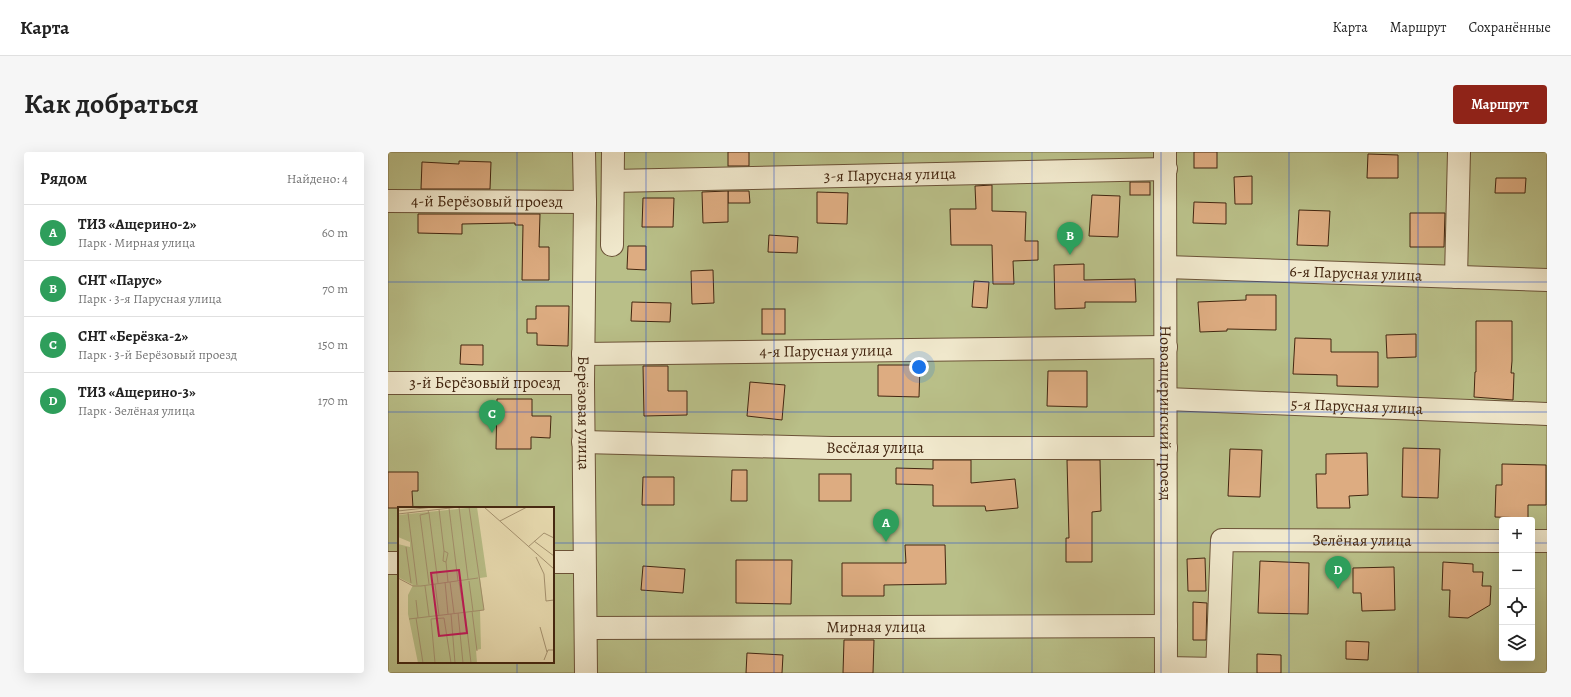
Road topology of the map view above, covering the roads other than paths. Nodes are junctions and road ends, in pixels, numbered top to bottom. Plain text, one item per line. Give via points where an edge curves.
1 (584, 152) edge
2 (613, 152) edge
3 (1459, 152) edge
4 (1166, 161) edge
5 (614, 181) junction
6 (388, 201) edge
7 (585, 202) junction
8 (612, 245) dead end
9 (1166, 267) junction
10 (1456, 277) junction
11 (1547, 280) edge
12 (1166, 347) junction
13 (583, 354) junction
14 (388, 383) edge
15 (583, 383) junction
16 (1166, 399) junction
17 (1547, 414) edge
18 (583, 442) junction
19 (1166, 448) junction
20 (1499, 541) edge
21 (1535, 541) edge
22 (1547, 541) edge
23 (554, 562) edge
24 (584, 562) junction
25 (1166, 626) junction
26 (586, 628) junction
27 (1166, 671) edge
28 (1217, 671) edge
29 (586, 673) edge

1 - 7 street, Берёзовая улица
2 - 5 street
3 - 10 street
4 - 5 street, 3-я Парусная улица
4 - 9 street, Новоащеринский проезд
5 - 8 street
6 - 7 street, 4-й Берёзовый проезд
7 - 13 street, Берёзовая улица
9 - 10 street, 6-я Парусная улица
9 - 12 street, Новоащеринский проезд
10 - 11 street, 6-я Парусная улица
12 - 13 street, 4-я Парусная улица
12 - 16 street, Новоащеринский проезд
13 - 15 street, Берёзовая улица
14 - 15 street, 3-й Берёзовый проезд
15 - 18 street, Берёзовая улица
16 - 17 street, 5-я Парусная улица
16 - 19 street, Новоащеринский проезд
18 - 19 street, Весёлая улица via 832,448
18 - 24 street, Берёзовая улица
19 - 25 street, Новоащеринский проезд
20 - 28 street, Зелёная улица via 1222,540
21 - 22 street
23 - 24 street
24 - 26 street, Берёзовая улица
25 - 26 street, Мирная улица
25 - 27 street, Новоащеринский проезд
26 - 29 street, Берёзовая улица
27 - 28 street

